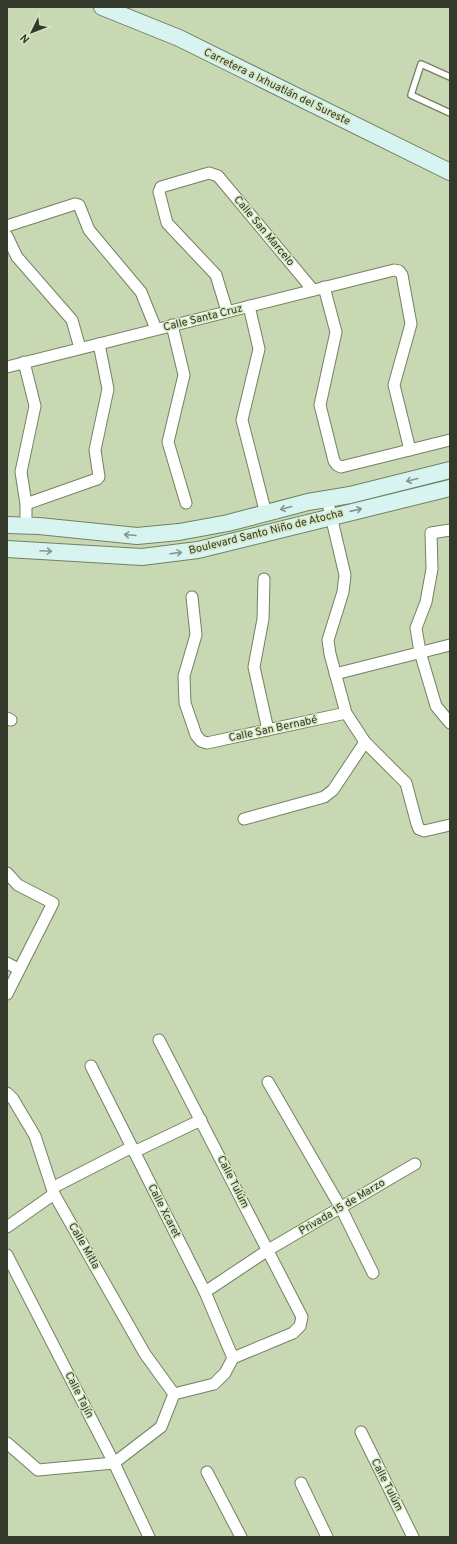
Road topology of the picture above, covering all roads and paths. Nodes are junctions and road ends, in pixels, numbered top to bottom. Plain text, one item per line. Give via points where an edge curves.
1 (102, 7) edge
2 (450, 78) edge
3 (450, 113) edge
4 (450, 172) edge
5 (7, 226) edge
6 (7, 236) edge
7 (324, 287) junction
8 (313, 290) junction
9 (249, 306) junction
10 (227, 311) junction
11 (172, 325) junction
12 (156, 329) junction
13 (99, 344) junction
14 (80, 348) junction
15 (24, 362) junction
16 (7, 367) edge
17 (450, 440) edge
18 (410, 450) junction
19 (450, 470) edge
20 (450, 488) edge
21 (327, 499) junction
22 (186, 503) dead end
23 (26, 504) junction
24 (266, 514) junction
25 (330, 518) junction
26 (7, 525) edge
27 (26, 525) junction
28 (450, 530) edge
29 (7, 549) edge
30 (264, 579) dead end
31 (192, 597) dead end
32 (450, 645) edge
33 (420, 652) junction
34 (335, 674) junction
35 (346, 713) junction
36 (450, 723) edge
37 (268, 730) junction
38 (365, 742) junction
39 (244, 819) dead end
40 (450, 825) edge
41 (7, 873) edge
42 (7, 963) edge
43 (18, 969) junction
44 (7, 994) edge
45 (159, 1040) dead end
46 (91, 1066) dead end
47 (268, 1082) dead end
48 (7, 1093) edge
49 (200, 1120) junction
50 (133, 1149) junction
51 (415, 1164) dead end
52 (53, 1191) junction
53 (341, 1208) junction
54 (7, 1227) edge
55 (268, 1250) junction
56 (7, 1255) edge
57 (373, 1273) dead end
58 (205, 1292) junction
59 (233, 1358) junction
60 (174, 1394) junction
61 (361, 1432) dead end
62 (7, 1444) edge
63 (114, 1463) junction
64 (207, 1472) dead end
65 (301, 1483) dead end
66 (149, 1537) edge
67 (241, 1537) edge
68 (328, 1537) edge
69 (413, 1537) edge

1 - 4 street, Carretera a Ixhuatlán del Sureste via 179,38
2 - 3 lane via 421,64 411,95
5 - 12 street via 75,204 79,205 89,230 141,292
6 - 14 street via 17,257 72,320
7 - 8 street, Calle Santa Cruz
7 - 18 street via 336,332 320,405 334,462 341,467
7 - 18 street, Calle Santa Cruz via 394,270 402,275 411,324 394,384
8 - 9 street, Calle Santa Cruz
8 - 10 street, Calle San Marcelo via 218,176 209,173 161,187 159,189 166,223 216,275
9 - 10 street, Calle Santa Cruz
9 - 24 street via 259,349 242,420
10 - 11 street, Calle Santa Cruz
11 - 12 street, Calle Santa Cruz
11 - 22 street via 184,376 168,442
12 - 13 street, Calle Santa Cruz
13 - 14 street, Calle Santa Cruz
13 - 23 street via 108,389 95,450 99,477
14 - 15 street, Calle Santa Cruz
15 - 16 street, Calle Santa Cruz
15 - 23 street via 35,406 21,472
17 - 18 street
19 -> 21 street, Boulevard Santo Niño de Atocha
25 -> 20 street, Boulevard Santo Niño de Atocha
21 -> 24 street, Boulevard Santo Niño de Atocha
21 - 25 street
23 - 27 street
24 -> 27 street, Boulevard Santo Niño de Atocha via 179,532 137,536
29 -> 25 street, Boulevard Santo Niño de Atocha via 142,557 198,550
25 - 34 street via 344,575 343,592 328,640
26 - 27 street, Boulevard Santo Niño de Atocha
28 - 33 street via 431,533 432,569 426,602 416,628
30 - 37 street via 264,619 254,667
31 - 37 street, Calle San Bernabé via 196,635 184,676 185,703 196,735 207,744
32 - 33 street
33 - 34 street
33 - 36 street via 436,706
34 - 35 street
35 - 37 street, Calle San Bernabé
35 - 38 street
38 - 39 street via 333,790 324,797
38 - 40 street via 406,783 419,829 424,832
41 - 43 street via 18,885 53,903
42 - 43 street
43 - 44 street
45 - 49 street, Calle Tulúm
46 - 50 street, Calle Xcaret
47 - 53 street
48 - 52 street, Calle Mitla via 35,1136
49 - 50 street
49 - 55 street, Calle Tulúm
50 - 52 street
50 - 58 street, Calle Xcaret
51 - 53 street, Privada 15 de Marzo
52 - 54 street
52 - 60 street, Calle Mitla via 145,1354
53 - 55 street, Privada 15 de Marzo
53 - 57 street
55 - 58 street, Privada 15 de Marzo
55 - 59 street, Calle Tulúm via 302,1317 300,1326 292,1333
56 - 63 street, Calle Tajín
58 - 59 street, Calle Xcaret
59 - 60 street via 225,1373 214,1384
60 - 63 street via 160,1427
61 - 69 street, Calle Tulúm
62 - 63 street via 38,1470
63 - 66 street, Calle Tajín
64 - 67 street
65 - 68 street

